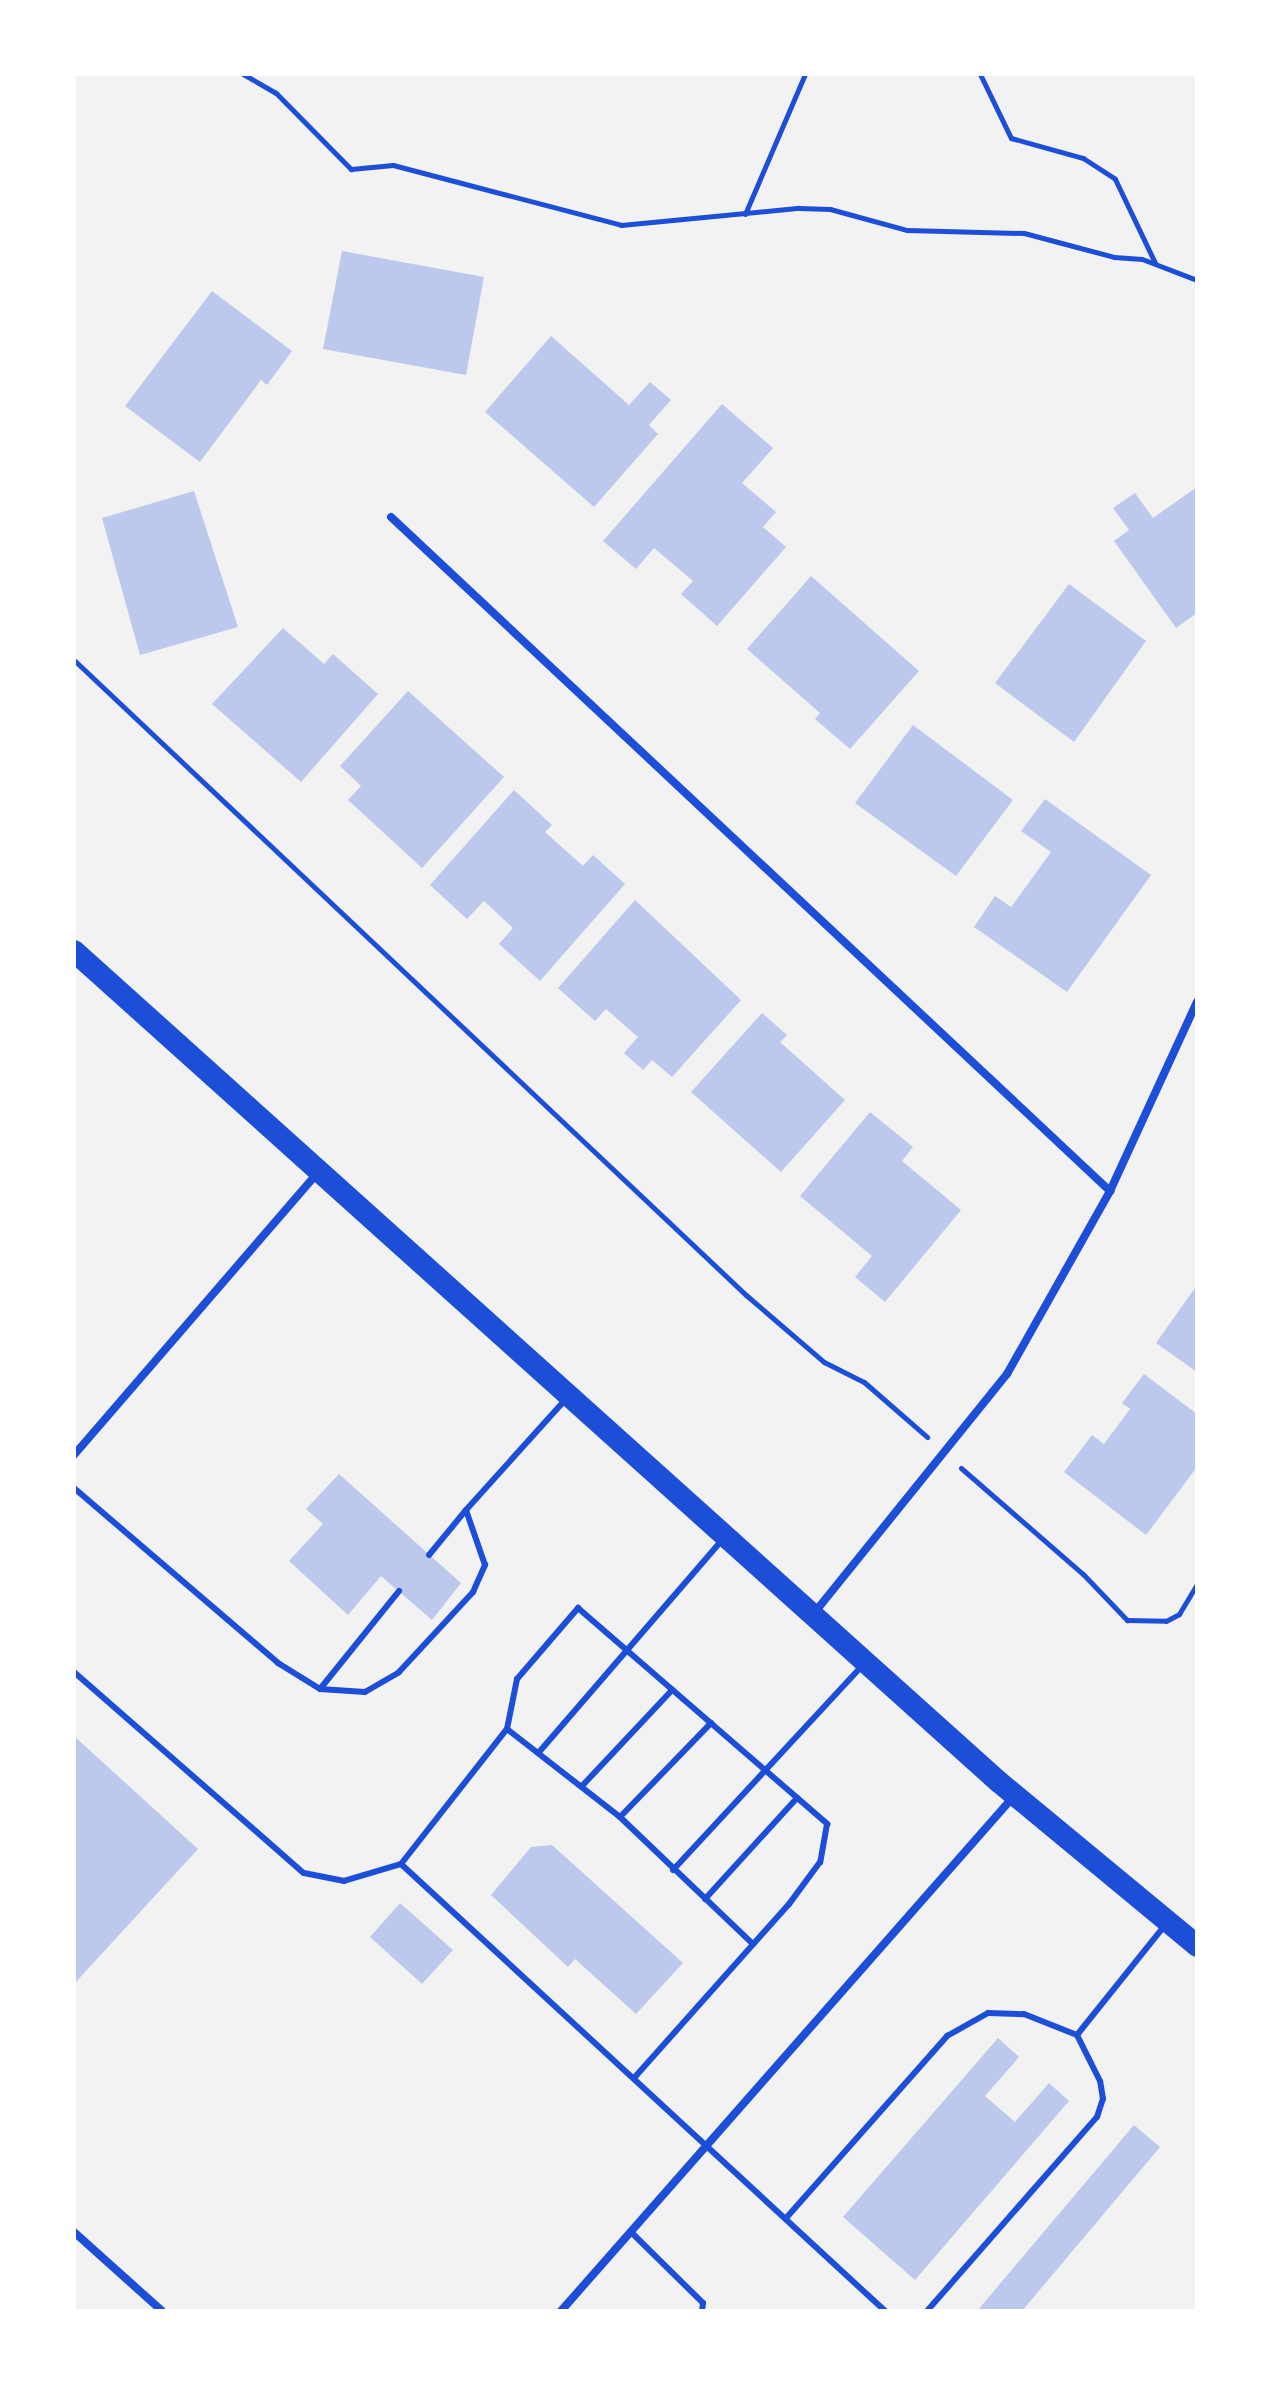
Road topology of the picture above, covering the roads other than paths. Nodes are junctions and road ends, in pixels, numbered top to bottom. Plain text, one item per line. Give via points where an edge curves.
1 (391, 517) dead end
2 (74, 951) edge
3 (1197, 1002) edge
4 (320, 1170) junction
5 (1110, 1191) junction
6 (571, 1394) junction
7 (74, 1455) edge
8 (74, 1488) edge
9 (466, 1510) junction
10 (728, 1533) junction
11 (429, 1555) dead end
12 (399, 1591) dead end
13 (815, 1612) junction
14 (627, 1651) junction
15 (867, 1660) junction
16 (74, 1672) edge
17 (320, 1689) junction
18 (672, 1690) junction
19 (711, 1723) junction
20 (507, 1729) junction
21 (540, 1751) junction
22 (767, 1772) junction
23 (582, 1786) junction
24 (1015, 1796) junction
25 (797, 1798) junction
26 (620, 1817) junction
27 (401, 1864) junction
28 (673, 1870) junction
29 (705, 1899) junction
30 (1168, 1922) junction
31 (753, 1944) junction
32 (1197, 1946) edge
33 (1077, 2035) junction
34 (635, 2077) junction
35 (709, 2144) junction
36 (787, 2217) junction
37 (74, 2232) edge
38 (631, 2232) junction
39 (162, 2311) edge
40 (561, 2311) edge
41 (702, 2311) edge
42 (885, 2311) edge
43 (927, 2311) edge

1 - 5 street
2 - 4 highway
3 - 5 street
4 - 6 highway
4 - 7 street
5 - 13 street via 1007,1374
6 - 9 lane
6 - 10 highway
8 - 17 lane via 278,1663
9 - 11 lane
9 - 17 lane via 485,1565 473,1592 399,1672 365,1692
10 - 13 highway
10 - 14 lane
12 - 17 lane
13 - 15 highway
14 - 18 lane
14 - 20 lane via 578,1608 517,1679
14 - 21 lane
15 - 22 lane
15 - 24 highway
16 - 27 lane via 304,1873 344,1881
18 - 19 lane
18 - 23 lane
19 - 22 lane
19 - 26 lane
20 - 21 lane
20 - 27 lane
21 - 23 lane
22 - 25 lane
22 - 28 lane
23 - 26 lane
24 - 30 highway
24 - 35 street
25 - 29 lane
25 - 31 lane via 827,1824 820,1862
26 - 28 lane
27 - 34 lane
28 - 29 lane
29 - 31 lane
30 - 32 highway
30 - 33 lane
31 - 34 lane
33 - 36 lane via 1024,2014 988,2013 947,2036
33 - 43 lane via 1100,2081 1103,2099 1097,2117
34 - 35 lane
35 - 36 lane
35 - 38 street
36 - 42 lane
37 - 39 street
38 - 40 street
38 - 41 lane via 703,2303

